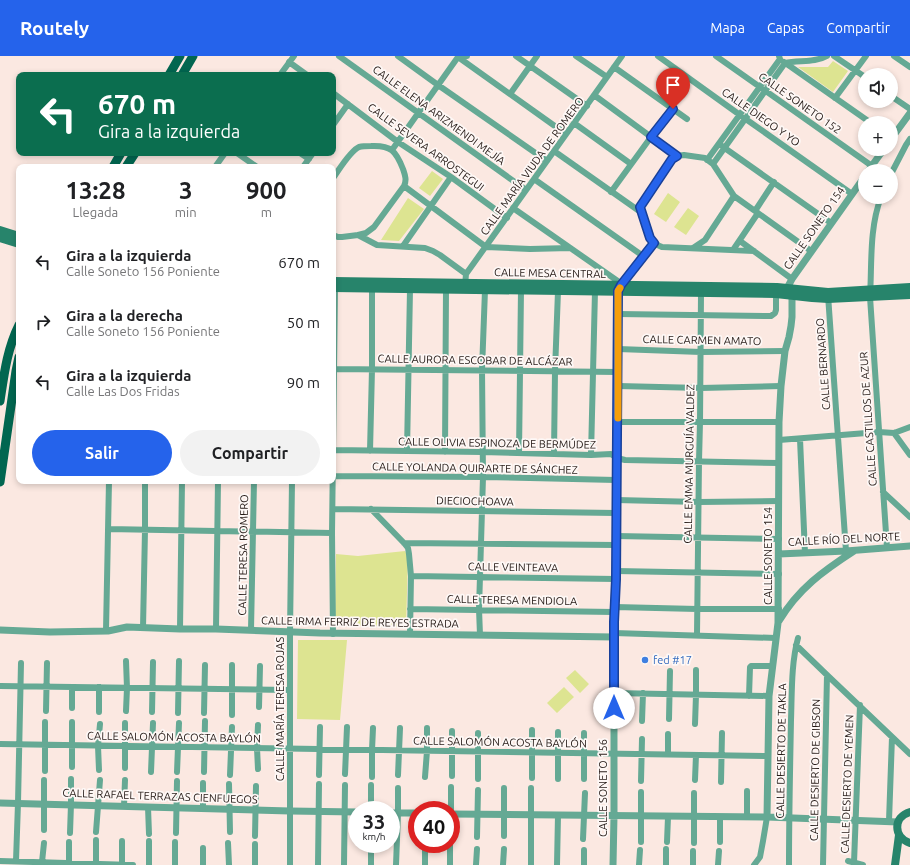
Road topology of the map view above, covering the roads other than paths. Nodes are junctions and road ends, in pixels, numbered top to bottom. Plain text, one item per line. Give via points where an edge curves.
1 (180, 56) edge
2 (193, 56) edge
3 (294, 56) edge
4 (339, 56) edge
5 (398, 56) edge
6 (467, 56) edge
7 (516, 56) edge
8 (537, 56) edge
9 (576, 56) edge
10 (622, 56) edge
11 (658, 56) edge
12 (716, 56) edge
13 (827, 56) edge
14 (834, 56) edge
15 (866, 56) edge
16 (894, 56) edge
17 (458, 58) junction
18 (781, 58) edge
19 (289, 62) junction
20 (530, 66) junction
21 (614, 67) junction
22 (910, 67) edge
23 (855, 71) junction
24 (171, 72) edge
25 (184, 72) edge
26 (282, 72) edge
27 (303, 72) edge
28 (858, 73) edge
29 (607, 78) junction
30 (438, 85) junction
31 (762, 89) junction
32 (510, 94) junction
33 (336, 95) edge
34 (594, 95) junction
35 (835, 98) junction
36 (898, 101) edge
37 (348, 104) junction
38 (586, 106) junction
39 (673, 109) junction
40 (910, 109) edge
41 (418, 113) junction
42 (910, 113) edge
43 (861, 116) edge
44 (742, 117) junction
45 (687, 119) dead end
46 (336, 121) edge
47 (574, 123) junction
48 (898, 129) edge
49 (566, 134) junction
50 (651, 137) junction
51 (910, 139) edge
52 (398, 142) junction
53 (722, 146) junction
54 (392, 150) junction
55 (554, 151) junction
56 (242, 156) edge
57 (304, 156) edge
58 (311, 156) edge
59 (677, 156) junction
60 (309, 159) junction
61 (708, 160) junction
62 (547, 161) junction
63 (254, 164) edge
64 (305, 164) edge
65 (631, 164) junction
66 (713, 164) junction
67 (865, 164) edge
68 (896, 164) edge
69 (336, 174) edge
70 (451, 178) junction
71 (534, 179) junction
72 (774, 182) junction
73 (404, 186) junction
74 (858, 186) edge
75 (526, 190) junction
76 (611, 192) junction
77 (852, 194) junction
78 (734, 196) junction
79 (879, 204) edge
80 (432, 207) junction
81 (514, 208) junction
82 (757, 212) junction
83 (642, 213) junction
84 (507, 218) junction
85 (831, 223) junction
86 (0, 234) edge
87 (358, 235) junction
88 (16, 236) edge
89 (336, 236) edge
90 (740, 241) junction
91 (16, 242) edge
92 (654, 243) junction
93 (404, 246) junction
94 (486, 247) junction
95 (570, 248) junction
96 (693, 248) junction
97 (733, 250) junction
98 (754, 251) junction
99 (811, 251) junction
100 (643, 256) junction
101 (466, 274) junction
102 (792, 279) junction
103 (336, 286) edge
104 (336, 286) edge
105 (465, 286) junction
106 (620, 287) junction
107 (910, 287) edge
108 (372, 288) junction
109 (410, 289) junction
110 (446, 289) junction
111 (485, 290) junction
112 (521, 290) junction
113 (558, 291) junction
114 (595, 291) junction
115 (781, 291) junction
116 (701, 294) junction
117 (870, 294) junction
118 (828, 295) junction
119 (910, 295) edge
120 (792, 296) junction
121 (618, 314) junction
122 (702, 316) junction
123 (16, 332) edge
124 (618, 349) junction
125 (785, 351) junction
126 (701, 352) junction
127 (336, 369) edge
128 (372, 369) junction
129 (409, 370) junction
130 (446, 370) junction
131 (482, 370) junction
132 (16, 371) edge
133 (520, 371) junction
134 (555, 371) junction
135 (592, 371) junction
136 (618, 372) junction
137 (618, 386) junction
138 (781, 386) junction
139 (701, 388) junction
140 (0, 401) edge
141 (618, 422) junction
142 (700, 422) junction
143 (780, 422) junction
144 (910, 427) edge
145 (879, 432) junction
146 (894, 432) junction
147 (838, 436) junction
148 (800, 439) junction
149 (779, 440) junction
150 (336, 450) edge
151 (370, 451) junction
152 (407, 451) junction
153 (445, 452) junction
154 (482, 452) junction
155 (519, 453) junction
156 (554, 454) junction
157 (591, 455) junction
158 (910, 455) edge
159 (617, 458) junction
160 (699, 461) junction
161 (779, 463) junction
162 (336, 476) edge
163 (483, 477) junction
164 (616, 480) junction
165 (0, 482) edge
166 (109, 484) edge
167 (145, 484) edge
168 (182, 484) edge
169 (218, 484) edge
170 (254, 484) edge
171 (292, 484) edge
172 (333, 484) edge
173 (883, 492) junction
174 (616, 500) junction
175 (779, 501) junction
176 (699, 502) junction
177 (333, 509) junction
178 (371, 510) junction
179 (482, 511) junction
180 (616, 513) junction
181 (909, 514) edge
182 (108, 529) junction
183 (145, 530) junction
184 (181, 531) junction
185 (217, 531) junction
186 (253, 532) junction
187 (292, 533) junction
188 (332, 534) junction
189 (616, 536) junction
190 (698, 538) junction
191 (779, 539) junction
192 (404, 543) junction
193 (481, 544) junction
194 (616, 545) junction
195 (910, 546) edge
196 (887, 548) junction
197 (855, 550) junction
198 (846, 551) junction
199 (805, 552) junction
200 (779, 554) junction
201 (698, 573) junction
202 (779, 574) junction
203 (616, 575) junction
204 (411, 576) junction
205 (480, 577) junction
206 (410, 609) junction
207 (480, 609) junction
208 (697, 609) junction
209 (778, 609) junction
210 (614, 610) junction
211 (778, 623) junction
212 (143, 628) junction
213 (180, 629) junction
214 (216, 629) junction
215 (0, 630) edge
216 (251, 630) junction
217 (106, 631) junction
218 (290, 632) junction
219 (333, 634) junction
220 (410, 634) junction
221 (480, 635) junction
222 (614, 635) junction
223 (697, 636) junction
224 (776, 638) junction
225 (798, 638) dead end
226 (796, 645) junction
227 (126, 661) dead end
228 (179, 661) dead end
229 (153, 662) dead end
230 (21, 663) dead end
231 (47, 663) dead end
232 (205, 665) dead end
233 (232, 665) dead end
234 (260, 666) dead end
235 (773, 666) junction
236 (696, 670) dead end
237 (670, 671) dead end
238 (827, 675) junction
239 (0, 686) edge
240 (20, 686) junction
241 (46, 686) junction
242 (72, 687) junction
243 (99, 687) junction
244 (127, 688) junction
245 (153, 688) junction
246 (178, 688) junction
247 (204, 689) junction
248 (232, 689) junction
249 (259, 690) junction
250 (290, 690) junction
251 (614, 693) junction
252 (643, 693) junction
253 (670, 694) junction
254 (696, 695) junction
255 (749, 696) junction
256 (769, 696) junction
257 (860, 706) junction
258 (259, 707) dead end
259 (72, 708) dead end
260 (46, 711) dead end
261 (126, 711) dead end
262 (99, 712) dead end
263 (152, 712) dead end
264 (204, 712) dead end
265 (178, 713) dead end
266 (232, 715) dead end
267 (669, 719) dead end
268 (205, 721) dead end
269 (642, 721) dead end
270 (45, 722) dead end
271 (72, 722) dead end
272 (125, 723) dead end
273 (152, 723) dead end
274 (179, 723) dead end
275 (100, 724) dead end
276 (695, 724) dead end
277 (258, 725) dead end
278 (232, 727) dead end
279 (320, 727) dead end
280 (347, 727) dead end
281 (373, 728) dead end
282 (400, 728) dead end
283 (427, 728) dead end
284 (532, 730) dead end
285 (452, 731) dead end
286 (558, 732) dead end
287 (478, 733) dead end
288 (584, 733) dead end
289 (722, 733) dead end
290 (668, 734) dead end
291 (892, 737) junction
292 (642, 739) dead end
293 (0, 744) edge
294 (19, 744) junction
295 (45, 745) junction
296 (72, 745) junction
297 (98, 746) junction
298 (125, 746) junction
299 (152, 747) junction
300 (178, 747) junction
301 (205, 748) junction
302 (231, 748) junction
303 (257, 748) junction
304 (290, 749) junction
305 (320, 750) junction
306 (346, 750) junction
307 (372, 750) junction
308 (400, 751) junction
309 (427, 751) junction
310 (452, 752) junction
311 (478, 752) junction
312 (532, 752) junction
313 (558, 753) junction
314 (584, 753) junction
315 (614, 753) junction
316 (642, 754) junction
317 (668, 754) junction
318 (910, 754) edge
319 (696, 755) junction
320 (721, 755) junction
321 (768, 756) junction
322 (72, 767) dead end
323 (125, 768) dead end
324 (258, 769) dead end
325 (99, 770) dead end
326 (45, 771) dead end
327 (151, 772) dead end
328 (177, 772) dead end
329 (204, 772) dead end
330 (345, 774) dead end
331 (230, 775) dead end
332 (319, 775) dead end
333 (398, 776) dead end
334 (452, 776) dead end
335 (372, 777) dead end
336 (424, 777) dead end
337 (532, 778) dead end
338 (584, 778) dead end
339 (71, 779) dead end
340 (478, 779) dead end
341 (558, 779) dead end
342 (44, 780) dead end
343 (100, 780) dead end
344 (125, 780) dead end
345 (695, 780) dead end
346 (641, 781) dead end
347 (176, 782) dead end
348 (721, 782) dead end
349 (204, 783) dead end
350 (229, 784) dead end
351 (319, 784) dead end
352 (344, 785) dead end
353 (371, 785) dead end
354 (256, 786) dead end
355 (451, 786) dead end
356 (398, 788) dead end
357 (504, 788) dead end
358 (531, 788) dead end
359 (478, 790) dead end
360 (747, 791) dead end
361 (641, 792) dead end
362 (585, 793) dead end
363 (694, 793) dead end
364 (372, 801) edge
365 (396, 801) edge
366 (451, 801) edge
367 (0, 803) edge
368 (18, 803) junction
369 (44, 804) junction
370 (71, 804) junction
371 (98, 806) junction
372 (124, 806) junction
373 (148, 807) junction
374 (176, 808) junction
375 (203, 808) junction
376 (230, 809) junction
377 (256, 810) junction
378 (290, 811) junction
379 (909, 811) edge
380 (319, 812) junction
381 (345, 812) junction
382 (460, 814) edge
383 (478, 814) junction
384 (504, 815) junction
385 (531, 815) junction
386 (558, 815) junction
387 (584, 816) junction
388 (614, 816) junction
389 (640, 816) junction
390 (668, 817) junction
391 (694, 817) junction
392 (720, 817) junction
393 (747, 817) junction
394 (767, 817) junction
395 (789, 818) junction
396 (824, 819) junction
397 (856, 820) junction
398 (889, 821) junction
399 (898, 822) junction
400 (44, 830) dead end
401 (96, 832) dead end
402 (230, 832) dead end
403 (70, 833) dead end
404 (176, 833) dead end
405 (149, 834) dead end
406 (899, 835) junction
407 (255, 836) dead end
408 (504, 836) dead end
409 (477, 837) dead end
410 (583, 839) dead end
411 (96, 840) dead end
412 (122, 841) dead end
413 (149, 841) dead end
414 (69, 842) dead end
415 (175, 842) dead end
416 (641, 842) dead end
417 (667, 842) dead end
418 (720, 842) dead end
419 (44, 843) dead end
420 (228, 843) dead end
421 (694, 843) dead end
422 (910, 843) edge
423 (256, 844) dead end
424 (203, 848) dead end
425 (477, 849) dead end
426 (504, 849) dead end
427 (666, 849) dead end
428 (584, 850) dead end
429 (640, 850) dead end
430 (693, 851) dead end
431 (719, 851) dead end
432 (371, 853) edge
433 (396, 853) edge
434 (425, 853) edge
435 (450, 853) edge
436 (0, 861) edge
437 (16, 861) junction
438 (42, 862) junction
439 (52, 864) edge
440 (69, 864) edge
441 (96, 864) edge
442 (122, 865) edge
443 (133, 865) edge
444 (149, 865) edge
445 (175, 865) edge
446 (203, 865) edge
447 (229, 865) edge
448 (255, 865) edge
449 (290, 865) edge
450 (318, 865) edge
451 (344, 865) edge
452 (371, 865) edge
453 (396, 865) edge
454 (425, 865) edge
455 (450, 865) edge
456 (476, 865) edge
457 (503, 865) edge
458 (531, 865) edge
459 (557, 865) edge
460 (584, 865) edge
461 (613, 865) edge
462 (639, 865) edge
463 (666, 865) edge
464 (693, 865) edge
465 (718, 865) edge
466 (754, 865) edge
467 (789, 865) edge
468 (823, 865) edge
469 (863, 865) edge
470 (895, 865) edge

1 - 24 main road
2 - 25 main road
3 - 19 street
4 - 41 street, CALLE ELENA ARIZMENDI MEJÍA
5 - 30 street
6 - 17 street
7 - 20 street
8 - 20 street
9 - 29 street
10 - 21 street, CALLE MARÍA VIUDA DE ROMERO
11 - 44 street, CALLE DIEGO Y YO
12 - 31 street, CALLE SONETO 152
13 - 18 street via 819,60 794,61
14 - 23 street
15 - 23 street
16 - 22 street
17 - 30 street
17 - 32 street
18 - 31 street
18 - 35 street
19 - 26 street
19 - 27 street
20 - 32 street
20 - 38 street
21 - 29 street, CALLE MARÍA VIUDA DE ROMERO
21 - 39 street
23 - 28 street
23 - 35 street
29 - 34 street, CALLE MARÍA VIUDA DE ROMERO
30 - 41 street
30 - 62 street
31 - 44 street
31 - 67 street, CALLE SONETO 152
32 - 49 street
33 - 37 street, CALLE SEVERA ARROSTEGUI
34 - 38 street, CALLE MARÍA VIUDA DE ROMERO
34 - 50 street
35 - 43 street
36 - 40 street
37 - 46 street
37 - 52 street, CALLE SEVERA ARROSTEGUI
38 - 47 street, CALLE MARÍA VIUDA DE ROMERO
39 - 45 street
39 - 50 street
41 - 52 street
41 - 75 street, CALLE ELENA ARIZMENDI MEJÍA
42 - 48 street
44 - 53 street
44 - 77 street, CALLE DIEGO Y YO
47 - 49 street, CALLE MARÍA VIUDA DE ROMERO
47 - 65 street
49 - 55 street, CALLE MARÍA VIUDA DE ROMERO
50 - 59 street
50 - 65 street
51 - 68 street
52 - 54 street
52 - 70 street, CALLE SEVERA ARROSTEGUI
53 - 61 street
53 - 66 street
53 - 72 street
54 - 69 street via 380,145 358,148
54 - 73 street via 406,176
55 - 62 street, CALLE MARÍA VIUDA DE ROMERO
55 - 76 street
56 - 63 street
57 - 60 street
58 - 60 street
59 - 61 street
59 - 83 street via 672,159 640,207
60 - 64 street
61 - 66 street
62 - 71 street, CALLE MARÍA VIUDA DE ROMERO
65 - 76 street
66 - 78 street
70 - 80 street
70 - 84 street, CALLE SEVERA ARROSTEGUI
71 - 75 street, CALLE MARÍA VIUDA DE ROMERO
71 - 100 street
72 - 82 street
72 - 85 street
73 - 80 street
73 - 87 street via 374,227
74 - 77 street, CALLE SONETO 154
75 - 81 street, CALLE MARÍA VIUDA DE ROMERO
76 - 83 street
77 - 85 street, CALLE SONETO 154
78 - 82 street
78 - 96 street via 705,240
79 - 117 street, CALLE CASTILLOS DE AZUR via 872,234
80 - 93 street
80 - 94 street
81 - 84 street, CALLE MARÍA VIUDA DE ROMERO
81 - 95 street
82 - 90 street
82 - 99 street
83 - 92 street
84 - 94 street, CALLE MARÍA VIUDA DE ROMERO
85 - 99 street, CALLE SONETO 154
86 - 88 main road
86 - 91 main road
87 - 89 street
87 - 93 street via 377,245
90 - 97 street
90 - 98 street
92 - 96 street via 662,247
92 - 100 street
93 - 101 street via 433,251
94 - 95 street
94 - 101 street, CALLE MARÍA VIUDA DE ROMERO
95 - 106 street
96 - 97 street
97 - 98 street
98 - 102 street
99 - 102 street, CALLE SONETO 154
100 - 106 street
101 - 105 street
102 - 115 street, CALLE SONETO 154
103 - 105 main road, CALLE MESA CENTRAL
104 - 108 main road, CALLE MESA CENTRAL
105 - 106 main road, CALLE MESA CENTRAL
105 - 110 main road, CALLE MESA CENTRAL
105 - 111 main road, CALLE MESA CENTRAL
106 - 114 main road, CALLE MESA CENTRAL
106 - 115 main road, CALLE MESA CENTRAL
106 - 116 main road, CALLE MESA CENTRAL
106 - 121 street, CALLE SONETO 156
107 - 117 main road, CALLE MESA CENTRAL
108 - 109 main road, CALLE MESA CENTRAL
108 - 128 street
109 - 110 main road, CALLE MESA CENTRAL
109 - 129 street
110 - 130 street
111 - 112 main road, CALLE MESA CENTRAL
111 - 131 street
112 - 113 main road, CALLE MESA CENTRAL
112 - 133 street
113 - 114 main road, CALLE MESA CENTRAL
113 - 134 street
114 - 135 street
115 - 116 main road, CALLE MESA CENTRAL
115 - 118 main road, CALLE MESA CENTRAL
115 - 120 main road, CALLE MESA CENTRAL
115 - 122 street via 775,313 771,316
116 - 122 street, CALLE EMMA MURGUÍA VALDEZ
117 - 118 main road, CALLE MESA CENTRAL
117 - 119 main road, CALLE MESA CENTRAL
117 - 145 street, CALLE CASTILLOS DE AZUR
118 - 120 main road, CALLE MESA CENTRAL
118 - 147 street, CALLE BERNARDO
120 - 125 street, CALLE SONETO 154 via 790,336
121 - 122 street
121 - 124 street, CALLE SONETO 156
122 - 126 street, CALLE EMMA MURGUÍA VALDEZ
123 - 140 main road via 8,355
124 - 126 street, CALLE CARMEN AMATO
124 - 136 street, CALLE SONETO 156
125 - 126 street, CALLE CARMEN AMATO
125 - 138 street, CALLE SONETO 154
126 - 139 street, CALLE EMMA MURGUÍA VALDEZ
127 - 128 street, CALLE AURORA ESCOBAR DE ALCÁZAR
128 - 129 street, CALLE AURORA ESCOBAR DE ALCÁZAR
128 - 151 street
129 - 130 street, CALLE AURORA ESCOBAR DE ALCÁZAR
129 - 152 street
130 - 131 street, CALLE AURORA ESCOBAR DE ALCÁZAR
130 - 153 street
131 - 133 street, CALLE AURORA ESCOBAR DE ALCÁZAR
131 - 154 street
132 - 165 main road
133 - 134 street, CALLE AURORA ESCOBAR DE ALCÁZAR
133 - 155 street
134 - 135 street, CALLE AURORA ESCOBAR DE ALCÁZAR
134 - 156 street
135 - 136 street, CALLE AURORA ESCOBAR DE ALCÁZAR
135 - 157 street
136 - 137 street, CALLE SONETO 156
137 - 139 street
137 - 141 street, CALLE SONETO 156
138 - 139 street
138 - 143 street, CALLE SONETO 154
139 - 142 street, CALLE EMMA MURGUÍA VALDEZ
141 - 142 street
141 - 159 street, CALLE SONETO 156
142 - 143 street
142 - 160 street, CALLE EMMA MURGUÍA VALDEZ
143 - 149 street, CALLE SONETO 154
144 - 146 street
145 - 146 street
145 - 147 street
145 - 173 street, CALLE CASTILLOS DE AZUR
146 - 158 street
147 - 148 street
147 - 198 street, CALLE BERNARDO
148 - 149 street
148 - 199 street
149 - 161 street, CALLE SONETO 154
150 - 151 street, CALLE OLIVIA ESPINOZA DE BERMÚDEZ
151 - 152 street, CALLE OLIVIA ESPINOZA DE BERMÚDEZ
152 - 153 street, CALLE OLIVIA ESPINOZA DE BERMÚDEZ
153 - 154 street, CALLE OLIVIA ESPINOZA DE BERMÚDEZ
154 - 155 street, CALLE OLIVIA ESPINOZA DE BERMÚDEZ
154 - 163 street
155 - 156 street, CALLE OLIVIA ESPINOZA DE BERMÚDEZ
156 - 157 street, CALLE OLIVIA ESPINOZA DE BERMÚDEZ
157 - 159 street, CALLE OLIVIA ESPINOZA DE BERMÚDEZ via 611,454
159 - 160 street, CALLE OLIVIA ESPINOZA DE BERMÚDEZ
159 - 164 street, CALLE SONETO 156
160 - 161 street, CALLE OLIVIA ESPINOZA DE BERMÚDEZ
160 - 176 street, CALLE EMMA MURGUÍA VALDEZ
161 - 175 street, CALLE SONETO 154
162 - 163 street, CALLE YOLANDA QUIRARTE DE SÁNCHEZ
163 - 164 street, CALLE YOLANDA QUIRARTE DE SÁNCHEZ
163 - 179 street
164 - 174 street, CALLE SONETO 156
166 - 182 street
167 - 183 street
168 - 184 street
169 - 185 street
170 - 186 street, CALLE TERESA ROMERO
171 - 187 street, CALLE MARÍA TERESA ROJAS
172 - 177 street
173 - 181 street
173 - 196 street, CALLE CASTILLOS DE AZUR
174 - 176 street
174 - 180 street, CALLE SONETO 156
175 - 176 street
175 - 191 street, CALLE SONETO 154
176 - 190 street, CALLE EMMA MURGUÍA VALDEZ
177 - 178 street, DIECIOCHOAVA
177 - 188 street
178 - 179 street, DIECIOCHOAVA
178 - 192 street, CALLE IRMA FERRIZ DE REYES ESTRADA
179 - 180 street, DIECIOCHOAVA
179 - 193 street
180 - 189 street, CALLE SONETO 156
182 - 183 street
182 - 217 street
183 - 184 street
183 - 212 street
184 - 185 street
184 - 213 street
185 - 186 street
185 - 214 street
186 - 187 street
186 - 216 street, CALLE TERESA ROMERO
187 - 188 street
187 - 218 street, CALLE MARÍA TERESA ROJAS
188 - 219 street
189 - 190 street
189 - 194 street, CALLE SONETO 156
190 - 191 street
190 - 201 street, CALLE EMMA MURGUÍA VALDEZ
191 - 200 street, CALLE SONETO 154
192 - 193 street
192 - 204 street, CALLE IRMA FERRIZ DE REYES ESTRADA via 408,548
193 - 194 street
193 - 205 street
194 - 203 street, CALLE SONETO 156
195 - 196 street, CALLE RÍO DEL NORTE
196 - 197 street, CALLE RÍO DEL NORTE
197 - 198 street, CALLE RÍO DEL NORTE
197 - 211 street via 808,584
198 - 199 street, CALLE RÍO DEL NORTE
199 - 200 street, CALLE RÍO DEL NORTE
200 - 202 street, CALLE SONETO 154
201 - 202 street, CALLE VEINTEAVA
201 - 203 street, CALLE VEINTEAVA
201 - 208 street, CALLE EMMA MURGUÍA VALDEZ
202 - 209 street, CALLE SONETO 154
203 - 205 street, CALLE VEINTEAVA
203 - 210 street, CALLE SONETO 156
204 - 205 street, CALLE VEINTEAVA
204 - 206 street, CALLE IRMA FERRIZ DE REYES ESTRADA
205 - 207 street
206 - 207 street, CALLE TERESA MENDIOLA
206 - 220 street, CALLE IRMA FERRIZ DE REYES ESTRADA
207 - 210 street, CALLE TERESA MENDIOLA
207 - 221 street
208 - 209 street, CALLE TERESA MENDIOLA
208 - 210 street, CALLE TERESA MENDIOLA
208 - 223 street, CALLE EMMA MURGUÍA VALDEZ
209 - 211 street, CALLE SONETO 154
210 - 222 street, CALLE SONETO 156
211 - 224 street, CALLE SONETO 154
212 - 213 street, CALLE IRMA FERRIZ DE REYES ESTRADA
212 - 217 street, CALLE IRMA FERRIZ DE REYES ESTRADA via 127,627
213 - 214 street, CALLE IRMA FERRIZ DE REYES ESTRADA
214 - 216 street, CALLE IRMA FERRIZ DE REYES ESTRADA
215 - 217 street, CALLE IRMA FERRIZ DE REYES ESTRADA
216 - 218 street, CALLE IRMA FERRIZ DE REYES ESTRADA
218 - 219 street, CALLE IRMA FERRIZ DE REYES ESTRADA
218 - 250 street, CALLE MARÍA TERESA ROJAS
219 - 220 street, CALLE IRMA FERRIZ DE REYES ESTRADA
220 - 221 street, CALLE IRMA FERRIZ DE REYES ESTRADA
221 - 222 street, CALLE IRMA FERRIZ DE REYES ESTRADA
222 - 223 street
222 - 251 street, CALLE SONETO 156
223 - 224 street
224 - 235 street, CALLE SONETO 154
225 - 226 street, CALLE DESIERTO DE TAKLA
226 - 238 street
226 - 395 street, CALLE DESIERTO DE TAKLA
227 - 244 street
228 - 246 street
229 - 245 street
230 - 240 street
231 - 241 street
232 - 247 street
233 - 248 street
234 - 249 street
235 - 255 street via 751,666
235 - 256 street, CALLE SONETO 154
236 - 254 street
237 - 253 street
238 - 257 street
238 - 396 street, CALLE DESIERTO DE GIBSON
239 - 240 street
240 - 241 street
240 - 294 street
241 - 242 street
241 - 260 street
242 - 243 street
242 - 259 street
243 - 244 street
243 - 262 street
244 - 245 street
244 - 261 street
245 - 246 street
245 - 263 street
246 - 247 street
246 - 265 street
247 - 248 street
247 - 264 street
248 - 249 street
248 - 266 street
249 - 250 street
249 - 258 street
250 - 304 street, CALLE MARÍA TERESA ROJAS
251 - 252 street
251 - 315 street, CALLE SONETO 156
252 - 253 street
252 - 269 street
253 - 254 street
253 - 267 street
254 - 255 street
254 - 276 street
255 - 256 street
256 - 321 street, CALLE SONETO 154
257 - 291 street
257 - 397 street, CALLE DESIERTO DE YEMEN
268 - 301 street
270 - 295 street
271 - 296 street
272 - 298 street
273 - 299 street
274 - 300 street
275 - 297 street
277 - 303 street
278 - 302 street
279 - 305 street
280 - 306 street
281 - 307 street
282 - 308 street, CALLE SALOMÓN ACOSTA BAYLÓN
283 - 309 street
284 - 312 street
285 - 310 street
286 - 313 street
287 - 311 street
288 - 314 street
289 - 320 street
290 - 317 street
291 - 318 street
291 - 398 street
292 - 316 street
293 - 294 street, CALLE SALOMÓN ACOSTA BAYLÓN
294 - 295 street, CALLE SALOMÓN ACOSTA BAYLÓN
294 - 368 street
295 - 296 street, CALLE SALOMÓN ACOSTA BAYLÓN
295 - 326 street
296 - 297 street, CALLE SALOMÓN ACOSTA BAYLÓN
296 - 322 street
297 - 298 street, CALLE SALOMÓN ACOSTA BAYLÓN
297 - 325 street
298 - 299 street, CALLE SALOMÓN ACOSTA BAYLÓN
298 - 323 street
299 - 300 street, CALLE SALOMÓN ACOSTA BAYLÓN
299 - 327 street
300 - 301 street, CALLE SALOMÓN ACOSTA BAYLÓN
300 - 328 street
301 - 302 street, CALLE SALOMÓN ACOSTA BAYLÓN
301 - 329 street
302 - 303 street, CALLE SALOMÓN ACOSTA BAYLÓN
302 - 331 street
303 - 304 street, CALLE SALOMÓN ACOSTA BAYLÓN
303 - 324 street
304 - 305 street, CALLE SALOMÓN ACOSTA BAYLÓN
304 - 378 street, CALLE MARÍA TERESA ROJAS
305 - 306 street, CALLE SALOMÓN ACOSTA BAYLÓN
305 - 332 street
306 - 307 street, CALLE SALOMÓN ACOSTA BAYLÓN
306 - 330 street
307 - 308 street, CALLE SALOMÓN ACOSTA BAYLÓN
307 - 335 street
308 - 309 street, CALLE SALOMÓN ACOSTA BAYLÓN
308 - 333 street
309 - 310 street, CALLE SALOMÓN ACOSTA BAYLÓN
309 - 336 street
310 - 311 street, CALLE SALOMÓN ACOSTA BAYLÓN
310 - 334 street
311 - 312 street, CALLE SALOMÓN ACOSTA BAYLÓN
311 - 340 street
312 - 313 street, CALLE SALOMÓN ACOSTA BAYLÓN
312 - 337 street
313 - 314 street, CALLE SALOMÓN ACOSTA BAYLÓN
313 - 341 street
314 - 315 street, CALLE SALOMÓN ACOSTA BAYLÓN
314 - 338 street
315 - 316 street, CALLE SALOMÓN ACOSTA BAYLÓN
315 - 388 street, CALLE SONETO 156
316 - 317 street, CALLE SALOMÓN ACOSTA BAYLÓN
316 - 346 street
317 - 319 street, CALLE SALOMÓN ACOSTA BAYLÓN
319 - 320 street, CALLE SALOMÓN ACOSTA BAYLÓN
319 - 345 street
320 - 321 street, CALLE SALOMÓN ACOSTA BAYLÓN
320 - 348 street
321 - 394 street, CALLE SONETO 154
339 - 370 street
342 - 369 street
343 - 371 street
344 - 372 street
347 - 374 street
349 - 375 street
350 - 376 street
351 - 380 street
352 - 381 street
353 - 364 street
354 - 377 street
355 - 366 street
356 - 365 street
357 - 384 street
358 - 385 street
359 - 383 street
360 - 393 street
361 - 389 street
362 - 387 street
363 - 391 street
367 - 368 street, CALLE RAFAEL TERRAZAS CIENFUEGOS
368 - 369 street, CALLE RAFAEL TERRAZAS CIENFUEGOS
368 - 437 street
369 - 370 street, CALLE RAFAEL TERRAZAS CIENFUEGOS
369 - 400 street
370 - 371 street, CALLE RAFAEL TERRAZAS CIENFUEGOS
370 - 403 street
371 - 372 street, CALLE RAFAEL TERRAZAS CIENFUEGOS
371 - 401 street
372 - 373 street, CALLE RAFAEL TERRAZAS CIENFUEGOS
373 - 374 street, CALLE RAFAEL TERRAZAS CIENFUEGOS
373 - 405 street
374 - 375 street, CALLE RAFAEL TERRAZAS CIENFUEGOS
374 - 404 street
375 - 376 street, CALLE RAFAEL TERRAZAS CIENFUEGOS
376 - 377 street, CALLE RAFAEL TERRAZAS CIENFUEGOS
376 - 402 street
377 - 378 street, CALLE RAFAEL TERRAZAS CIENFUEGOS
377 - 407 street
378 - 380 street, CALLE RAFAEL TERRAZAS CIENFUEGOS
378 - 449 street, CALLE MARÍA TERESA ROJAS
379 - 399 main road
380 - 381 street, CALLE RAFAEL TERRAZAS CIENFUEGOS
380 - 450 street
381 - 451 street
382 - 383 street
383 - 384 street
383 - 409 street
384 - 385 street
384 - 408 street
385 - 386 street
385 - 458 street
386 - 387 street
386 - 459 street
387 - 388 street
387 - 410 street
388 - 389 street
388 - 461 street, CALLE SONETO 156
389 - 390 street
389 - 416 street
390 - 391 street
390 - 417 street
391 - 392 street
391 - 421 street
392 - 393 street
392 - 418 street
393 - 394 street
394 - 395 street
394 - 466 street via 760,857
395 - 396 street
395 - 467 street, CALLE DESIERTO DE TAKLA
396 - 397 street
396 - 468 street, CALLE DESIERTO DE GIBSON
397 - 398 street
397 - 469 street, CALLE DESIERTO DE YEMEN via 851,862
398 - 399 street
399 - 406 main road
406 - 422 main road
406 - 470 main road
411 - 441 street
412 - 442 street
413 - 444 street
414 - 440 street
415 - 445 street
419 - 438 street
420 - 447 street
423 - 448 street
424 - 446 street
425 - 456 street
426 - 457 street
427 - 463 street
428 - 460 street
429 - 462 street
430 - 464 street
431 - 465 street
432 - 452 street
433 - 453 street
434 - 454 street
435 - 455 street
436 - 437 street
437 - 438 street
438 - 439 street
439 - 440 street
440 - 441 street
441 - 442 street
442 - 443 street

